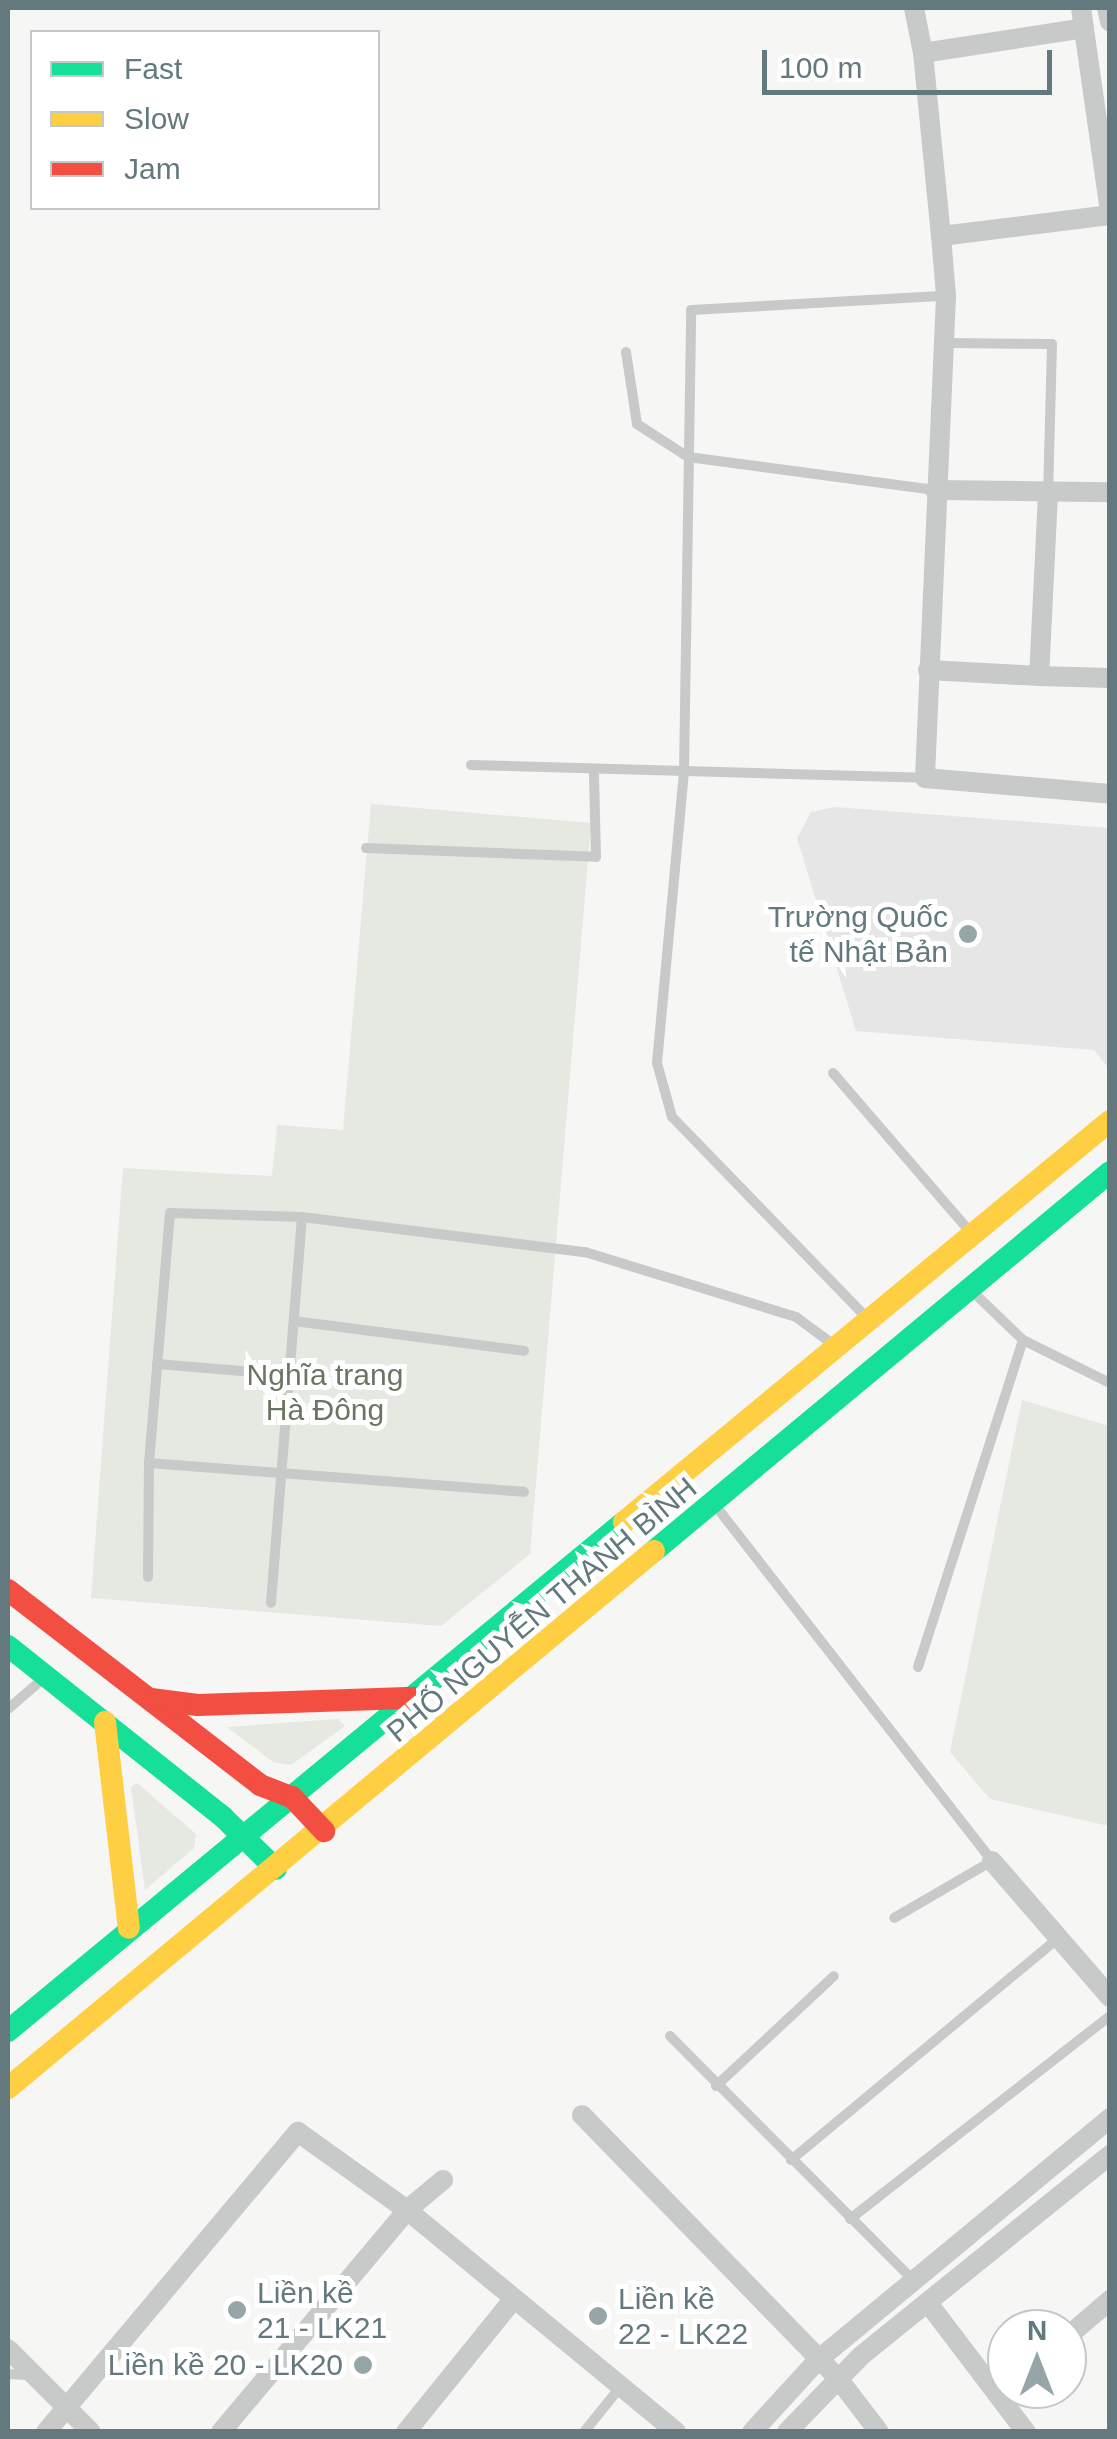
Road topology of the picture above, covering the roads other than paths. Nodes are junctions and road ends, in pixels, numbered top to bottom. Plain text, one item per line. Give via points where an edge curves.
1 (914, 8) edge
2 (1107, 8) edge
3 (1083, 18) edge
4 (1110, 22) edge
5 (923, 53) junction
6 (1110, 214) edge
7 (941, 236) junction
8 (946, 296) junction
9 (943, 343) junction
10 (626, 352) dead end
11 (688, 457) junction
12 (936, 490) junction
13 (1110, 492) edge
14 (1048, 494) junction
15 (928, 670) junction
16 (1039, 676) junction
17 (1110, 678) edge
18 (471, 765) dead end
19 (684, 771) junction
20 (594, 773) junction
21 (926, 778) junction
22 (1110, 794) edge
23 (366, 848) dead end
24 (832, 1073) dead end
25 (1110, 1121) edge
26 (1110, 1172) edge
27 (302, 1217) junction
28 (972, 1234) junction
29 (973, 1291) junction
30 (868, 1319) junction
31 (294, 1321) junction
32 (1023, 1340) junction
33 (834, 1346) junction
34 (524, 1350) dead end
35 (157, 1364) junction
36 (290, 1375) junction
37 (1110, 1384) edge
38 (148, 1462) junction
39 (282, 1474) junction
40 (524, 1492) dead end
41 (715, 1504) junction
42 (148, 1577) dead end
43 (8, 1590) edge
44 (271, 1603) dead end
45 (8, 1646) edge
46 (918, 1667) dead end
47 (47, 1675) junction
48 (414, 1698) junction
49 (150, 1699) junction
50 (8, 1709) edge
51 (105, 1722) junction
52 (292, 1797) junction
53 (324, 1831) junction
54 (242, 1836) junction
55 (992, 1861) junction
56 (276, 1869) junction
57 (894, 1918) dead end
58 (129, 1928) junction
59 (1059, 1937) junction
60 (834, 1976) dead end
61 (1110, 1997) edge
62 (1110, 2016) edge
63 (8, 2030) edge
64 (670, 2036) dead end
65 (716, 2086) junction
66 (8, 2088) edge
67 (582, 2114) dead end
68 (1110, 2118) edge
69 (1110, 2154) edge
70 (791, 2160) junction
71 (443, 2180) dead end
72 (406, 2210) junction
73 (850, 2219) junction
74 (913, 2280) junction
75 (513, 2300) junction
76 (1110, 2300) edge
77 (928, 2303) junction
78 (1087, 2320) edge
79 (8, 2349) edge
80 (819, 2359) junction
81 (987, 2373) edge
82 (8, 2374) edge
83 (30, 2375) junction
84 (837, 2377) junction
85 (622, 2386) junction
86 (64, 2408) junction
87 (1013, 2409) edge
88 (46, 2432) edge
89 (92, 2432) edge
90 (222, 2432) edge
91 (406, 2432) edge
92 (584, 2432) edge
93 (676, 2432) edge
94 (752, 2432) edge
95 (787, 2432) edge
96 (879, 2432) edge
97 (1026, 2432) edge

1 - 5 street
2 - 4 street
3 - 5 street
3 - 6 street
5 - 7 street
6 - 7 street
7 - 8 street
8 - 9 street
8 - 11 lane via 692,310
9 - 12 street
9 - 14 lane via 1052,344
10 - 11 lane via 637,424
11 - 12 lane
11 - 19 lane
12 - 14 street
12 - 15 street
13 - 14 street
14 - 16 street
15 - 16 street
15 - 21 street
16 - 17 street
18 - 20 lane
19 - 20 lane
19 - 21 lane
19 - 30 lane via 656,1063 672,1118
20 - 23 lane via 596,857
21 - 22 street
24 - 28 lane
25 - 28 main road, PHỐ NGUYỄN THANH BÌNH
26 - 29 main road, PHỐ NGUYỄN THANH BÌNH
27 - 31 lane
27 - 33 lane via 585,1252 796,1317
27 - 35 lane via 170,1213
28 - 30 main road, PHỐ NGUYỄN THANH BÌNH
29 - 32 lane
29 - 41 main road, PHỐ NGUYỄN THANH BÌNH
30 - 33 main road, PHỐ NGUYỄN THANH BÌNH
31 - 34 lane
31 - 36 lane
32 - 37 lane
32 - 46 lane
33 - 48 main road, PHỐ NGUYỄN THANH BÌNH
35 - 36 lane
35 - 38 lane
36 - 39 lane
38 - 39 lane
38 - 42 lane
39 - 40 lane
39 - 44 lane
41 - 53 main road, PHỐ NGUYỄN THANH BÌNH
41 - 55 lane
43 - 49 main road
45 - 47 main road
47 - 50 lane
47 - 51 main road
48 - 49 main road via 198,1705
48 - 52 main road, PHỐ NGUYỄN THANH BÌNH
49 - 52 main road via 260,1785
51 - 54 main road
51 - 58 main road
52 - 53 main road
52 - 54 main road, PHỐ NGUYỄN THANH BÌNH
53 - 56 main road, PHỐ NGUYỄN THANH BÌNH
54 - 56 main road
54 - 58 main road, PHỐ NGUYỄN THANH BÌNH
55 - 57 lane
55 - 59 street
56 - 66 main road, PHỐ NGUYỄN THANH BÌNH
58 - 63 main road, PHỐ NGUYỄN THANH BÌNH
59 - 61 street
59 - 70 lane
60 - 65 lane
62 - 73 lane
64 - 65 lane
65 - 70 lane
67 - 80 street
68 - 74 street
69 - 77 street
70 - 73 lane
71 - 72 street
72 - 75 street
72 - 86 street via 298,2132
72 - 90 street
73 - 74 lane
74 - 80 street
75 - 85 street
75 - 91 street
76 - 78 street
77 - 81 street
77 - 84 street
79 - 83 street
80 - 84 street
80 - 94 street
82 - 83 lane
83 - 86 street
84 - 95 street
84 - 96 street
85 - 92 lane
85 - 93 street
86 - 88 street
86 - 89 street
87 - 97 street

